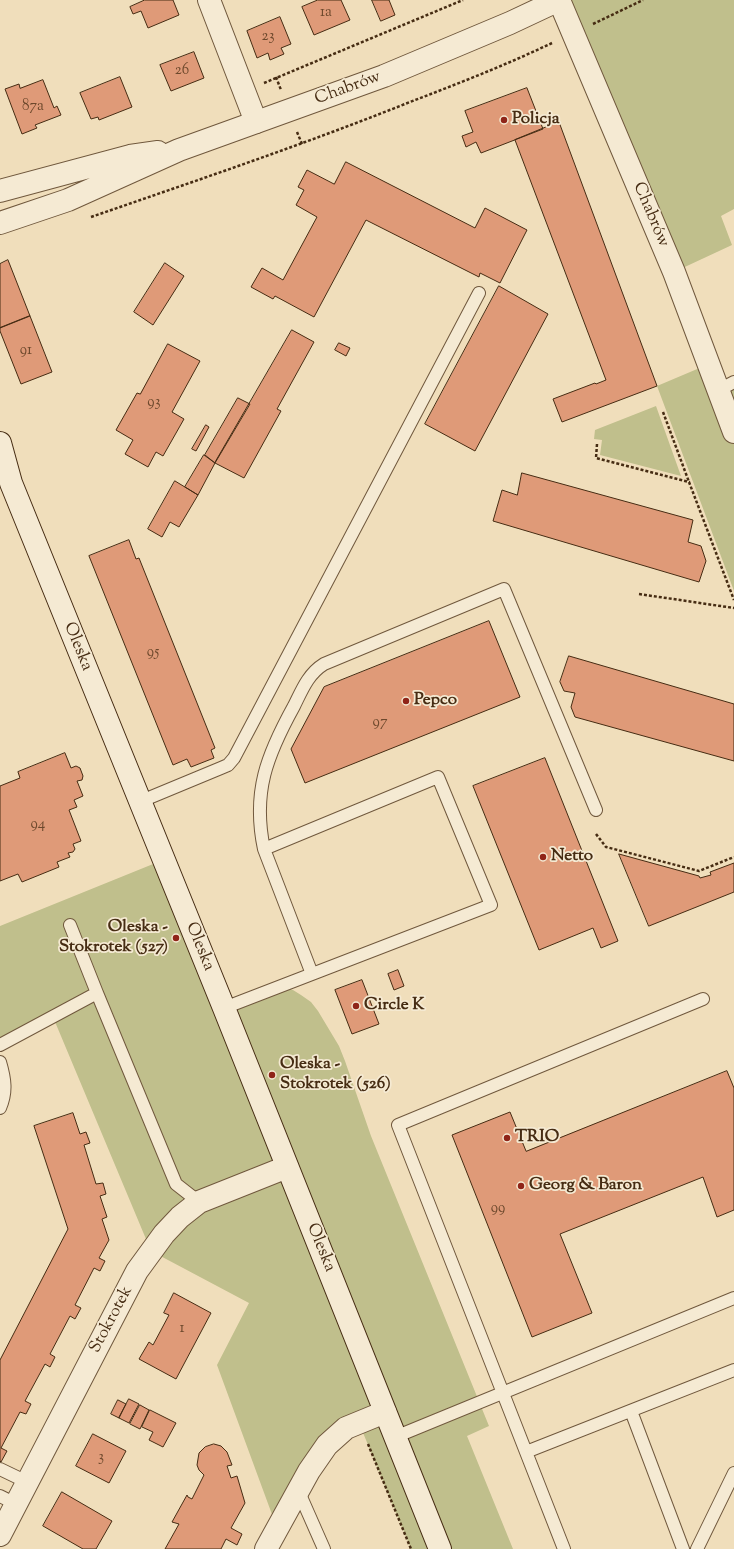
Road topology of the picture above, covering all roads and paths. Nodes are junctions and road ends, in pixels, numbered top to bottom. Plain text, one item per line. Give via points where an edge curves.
1 (209, 0) edge
2 (463, 0) edge
3 (559, 0) edge
4 (643, 0) edge
5 (574, 33) junction
6 (244, 92) junction
7 (256, 122) junction
8 (179, 150) junction
9 (0, 191) edge
10 (87, 218) dead end
11 (0, 223) edge
12 (479, 293) dead end
13 (726, 386) edge
14 (663, 412) dead end
15 (734, 432) edge
16 (0, 443) edge
17 (597, 444) dead end
18 (5, 475) edge
19 (689, 482) junction
20 (639, 594) dead end
21 (734, 600) edge
22 (734, 608) edge
23 (139, 802) junction
24 (596, 810) dead end
25 (596, 834) dead end
26 (264, 849) junction
27 (734, 857) edge
28 (70, 925) dead end
29 (312, 974) junction
30 (97, 993) junction
31 (703, 999) dead end
32 (224, 1008) junction
33 (0, 1045) edge
34 (0, 1062) edge
35 (0, 1108) edge
36 (287, 1167) junction
37 (199, 1202) junction
38 (734, 1298) edge
39 (734, 1370) edge
40 (504, 1393) junction
41 (631, 1411) junction
42 (385, 1412) junction
43 (359, 1423) junction
44 (395, 1438) junction
45 (526, 1452) junction
46 (0, 1469) edge
47 (734, 1472) edge
48 (27, 1482) junction
49 (298, 1490) junction
50 (8, 1500) edge
51 (0, 1535) edge
52 (266, 1549) edge
53 (324, 1549) edge
54 (411, 1549) edge
55 (440, 1549) edge
56 (564, 1549) edge
57 (683, 1549) edge
58 (697, 1549) edge

1 - 6 street
2 - 6 path
3 - 5 street, Chabrów
3 - 7 street, Chabrów via 384,76
4 - 5 path
5 - 10 path via 353,125
5 - 13 street, Chabrów via 674,272
6 - 7 street
7 - 8 street, Chabrów
8 - 9 street, Chabrów via 130,156
8 - 11 street, Chabrów via 68,200
12 - 23 lane via 234,758 221,768
13 - 15 street, Chabrów
14 - 19 path
16 - 18 street, Oleska
17 - 19 path via 596,458
18 - 23 street, Oleska
19 - 21 path
20 - 22 path
23 - 32 street, Oleska
24 - 26 lane via 504,589 324,664 316,670 307,680 279,734 265,772 259,811
25 - 27 path via 606,847 699,871
26 - 29 lane
26 - 29 lane via 438,776 491,905
28 - 30 lane
29 - 32 lane
30 - 33 lane
30 - 37 lane via 176,1184
31 - 40 lane via 398,1125
32 - 36 street, Oleska
34 - 35 lane via 6,1085
36 - 37 street, Stokrotek
36 - 42 street, Oleska
37 - 48 street, Stokrotek via 164,1234 137,1272
38 - 40 lane
39 - 41 lane
40 - 44 lane
40 - 45 lane
41 - 45 lane
41 - 57 lane
42 - 43 street
42 - 44 street, Oleska
43 - 49 street via 346,1428 327,1445
43 - 54 path
44 - 55 street, Oleska
45 - 56 lane
46 - 48 lane
47 - 58 lane
48 - 50 street, Stokrotek
49 - 52 street
49 - 53 lane
50 - 51 street, Stokrotek

